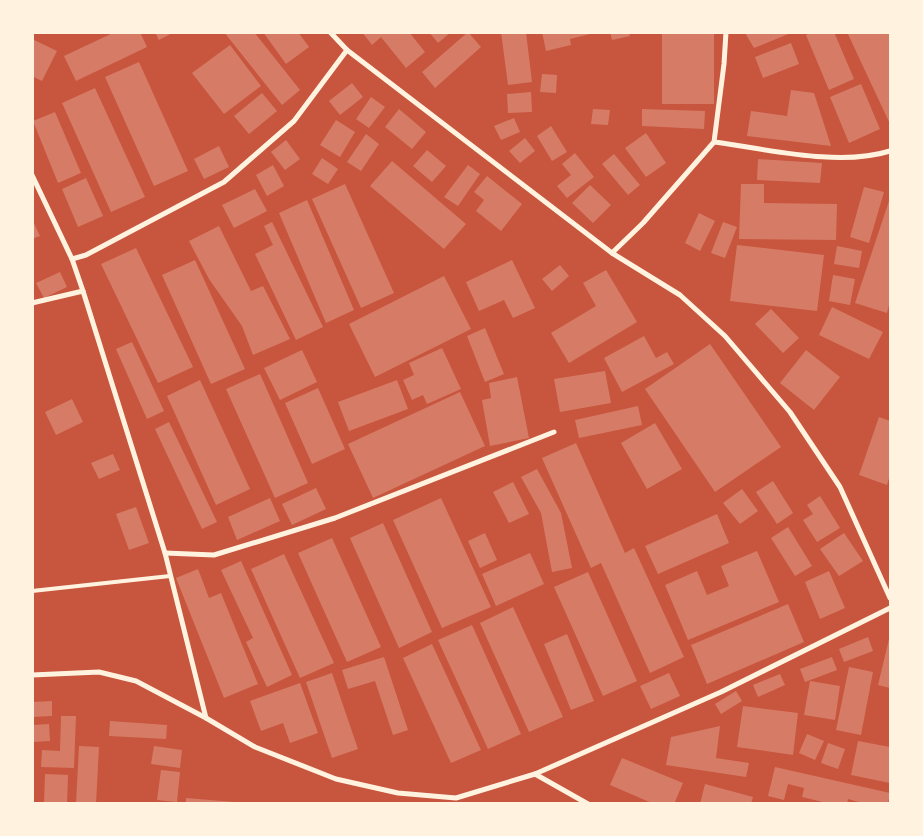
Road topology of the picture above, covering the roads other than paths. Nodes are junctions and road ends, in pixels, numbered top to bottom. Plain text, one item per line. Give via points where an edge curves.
1 (330, 32) edge
2 (726, 32) edge
3 (347, 50) junction
4 (714, 142) junction
5 (890, 151) edge
6 (32, 174) edge
7 (612, 253) junction
8 (72, 259) junction
9 (83, 291) junction
10 (32, 303) edge
11 (554, 432) dead end
12 (165, 554) junction
13 (170, 576) junction
14 (32, 591) edge
15 (890, 598) edge
16 (890, 608) edge
17 (32, 675) edge
18 (206, 718) junction
19 (535, 774) junction
20 (456, 801) edge
21 (588, 804) edge

1 - 3 street
2 - 4 street
3 - 7 street
3 - 8 street via 294,122 224,182 86,255
4 - 5 street via 815,156 873,156
4 - 7 street via 643,223
6 - 8 street
7 - 15 street via 680,295 725,336 790,412 840,487
8 - 9 street
9 - 10 street
9 - 12 street
11 - 12 street via 335,518 214,555
12 - 13 street
13 - 14 lane
13 - 18 street
16 - 19 street via 720,692
17 - 18 street via 99,672 136,681
18 - 20 street via 255,747 336,779 398,793
19 - 20 street
19 - 21 street

